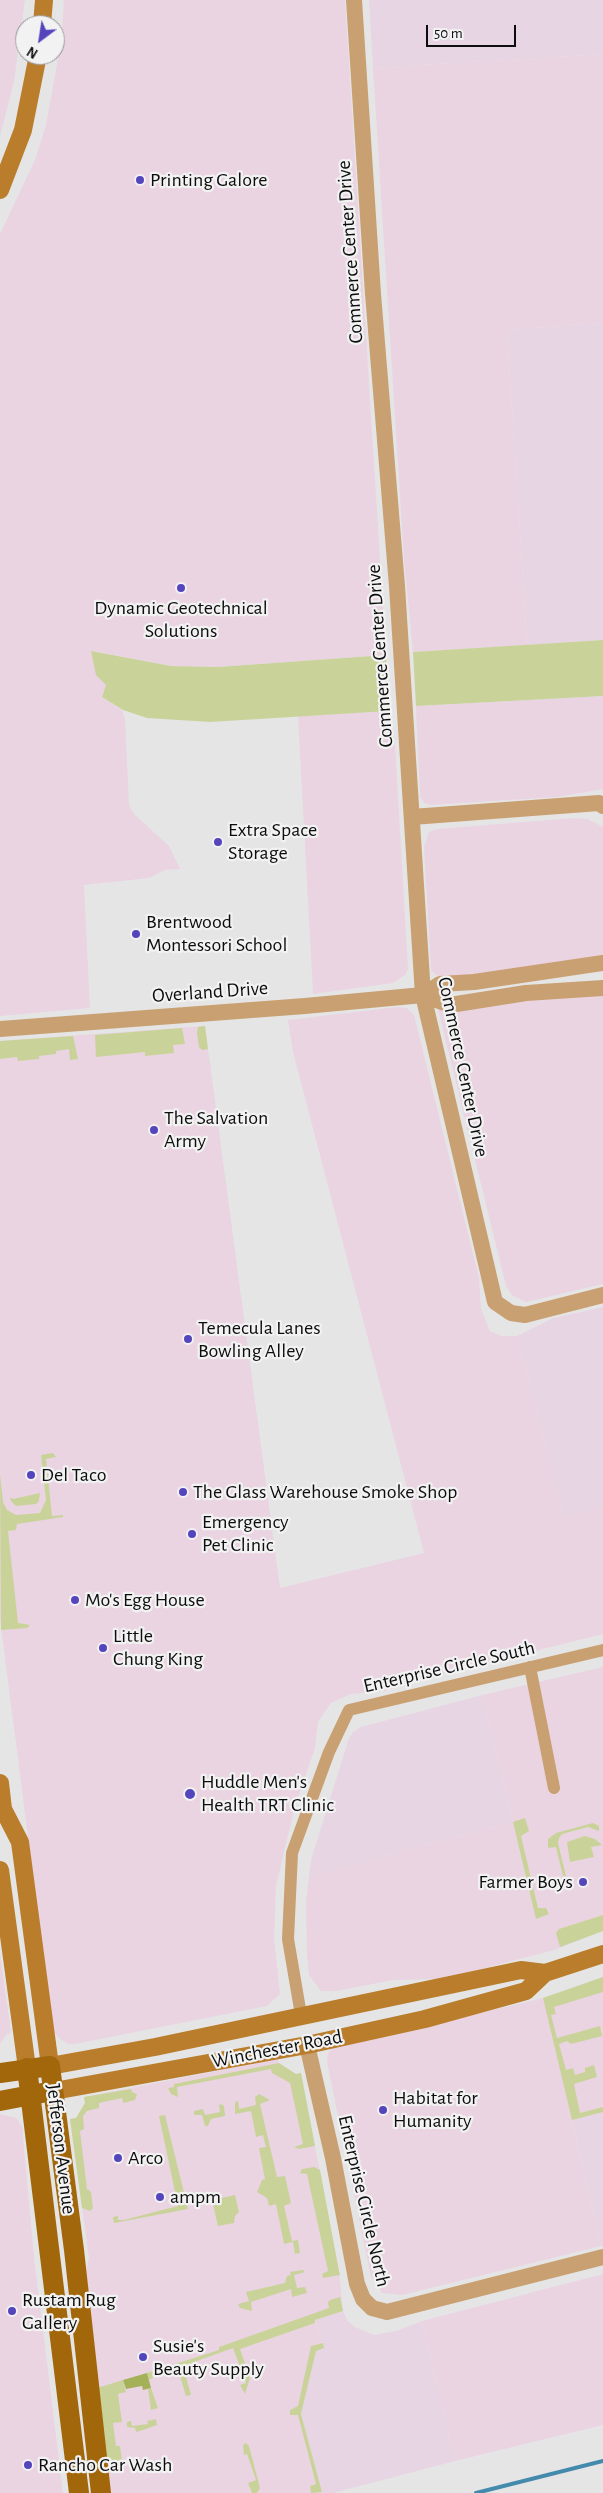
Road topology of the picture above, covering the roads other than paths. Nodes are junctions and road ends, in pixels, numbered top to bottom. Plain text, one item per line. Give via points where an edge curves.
1 (44, 0) edge
2 (354, 0) edge
3 (43, 15) edge
4 (36, 65) edge
5 (0, 190) edge
6 (603, 806) edge
7 (412, 817) junction
8 (603, 963) edge
9 (603, 988) edge
10 (423, 994) junction
11 (0, 1030) edge
12 (603, 1295) edge
13 (603, 1650) edge
14 (530, 1667) junction
15 (0, 1784) edge
16 (554, 1788) dead end
17 (4, 1809) junction
18 (0, 1827) edge
19 (0, 1870) edge
20 (1, 1874) edge
21 (32, 1938) junction
22 (603, 1954) edge
23 (545, 1973) junction
24 (300, 2015) junction
25 (307, 2045) junction
26 (50, 2066) junction
27 (27, 2068) junction
28 (0, 2073) edge
29 (54, 2091) junction
30 (30, 2095) junction
31 (0, 2101) edge
32 (603, 2258) edge
33 (60, 2340) junction
34 (100, 2485) edge
35 (79, 2493) edge

1 - 3 main road
2 - 7 street, Commerce Center Drive
4 - 5 main road via 23,130
6 - 7 street
7 - 10 street, Commerce Center Drive
8 - 10 street, Overland Drive via 440,984
9 - 10 street, Overland Drive via 526,993 450,1005
10 - 11 street, Overland Drive
10 - 12 street, Commerce Center Drive via 495,1302 511,1313 524,1315
13 - 14 street, Enterprise Circle South
14 - 16 street
14 - 24 street, Enterprise Circle South via 349,1710 329,1752 292,1853 288,1939
15 - 17 main road, Jefferson Avenue
17 - 18 main road, Jefferson Avenue
17 - 21 main road, Jefferson Avenue via 20,1842
19 - 20 main road, Jefferson Avenue
20 - 21 main road via 14,1878 20,1917
20 - 27 main road, Jefferson Avenue
21 - 26 main road, Jefferson Avenue
22 - 23 main road, Winchester Road
23 - 24 main road, Winchester Road via 521,1970
23 - 25 main road, Winchester Road via 526,1990 425,2019
24 - 26 main road, Winchester Road
25 - 29 main road, Winchester Road
25 - 32 street, Enterprise Circle North via 357,2284 363,2299 372,2308 387,2312
26 - 27 main road, Winchester Road
26 - 29 main road, Jefferson Avenue
27 - 28 main road, Winchester Road
27 - 30 main road, Jefferson Avenue
29 - 30 main road, Winchester Road
29 - 34 main road, Jefferson Avenue
30 - 31 main road, Winchester Road
30 - 33 main road, Jefferson Avenue
33 - 34 main road via 76,2388 87,2469
33 - 35 main road, Jefferson Avenue

